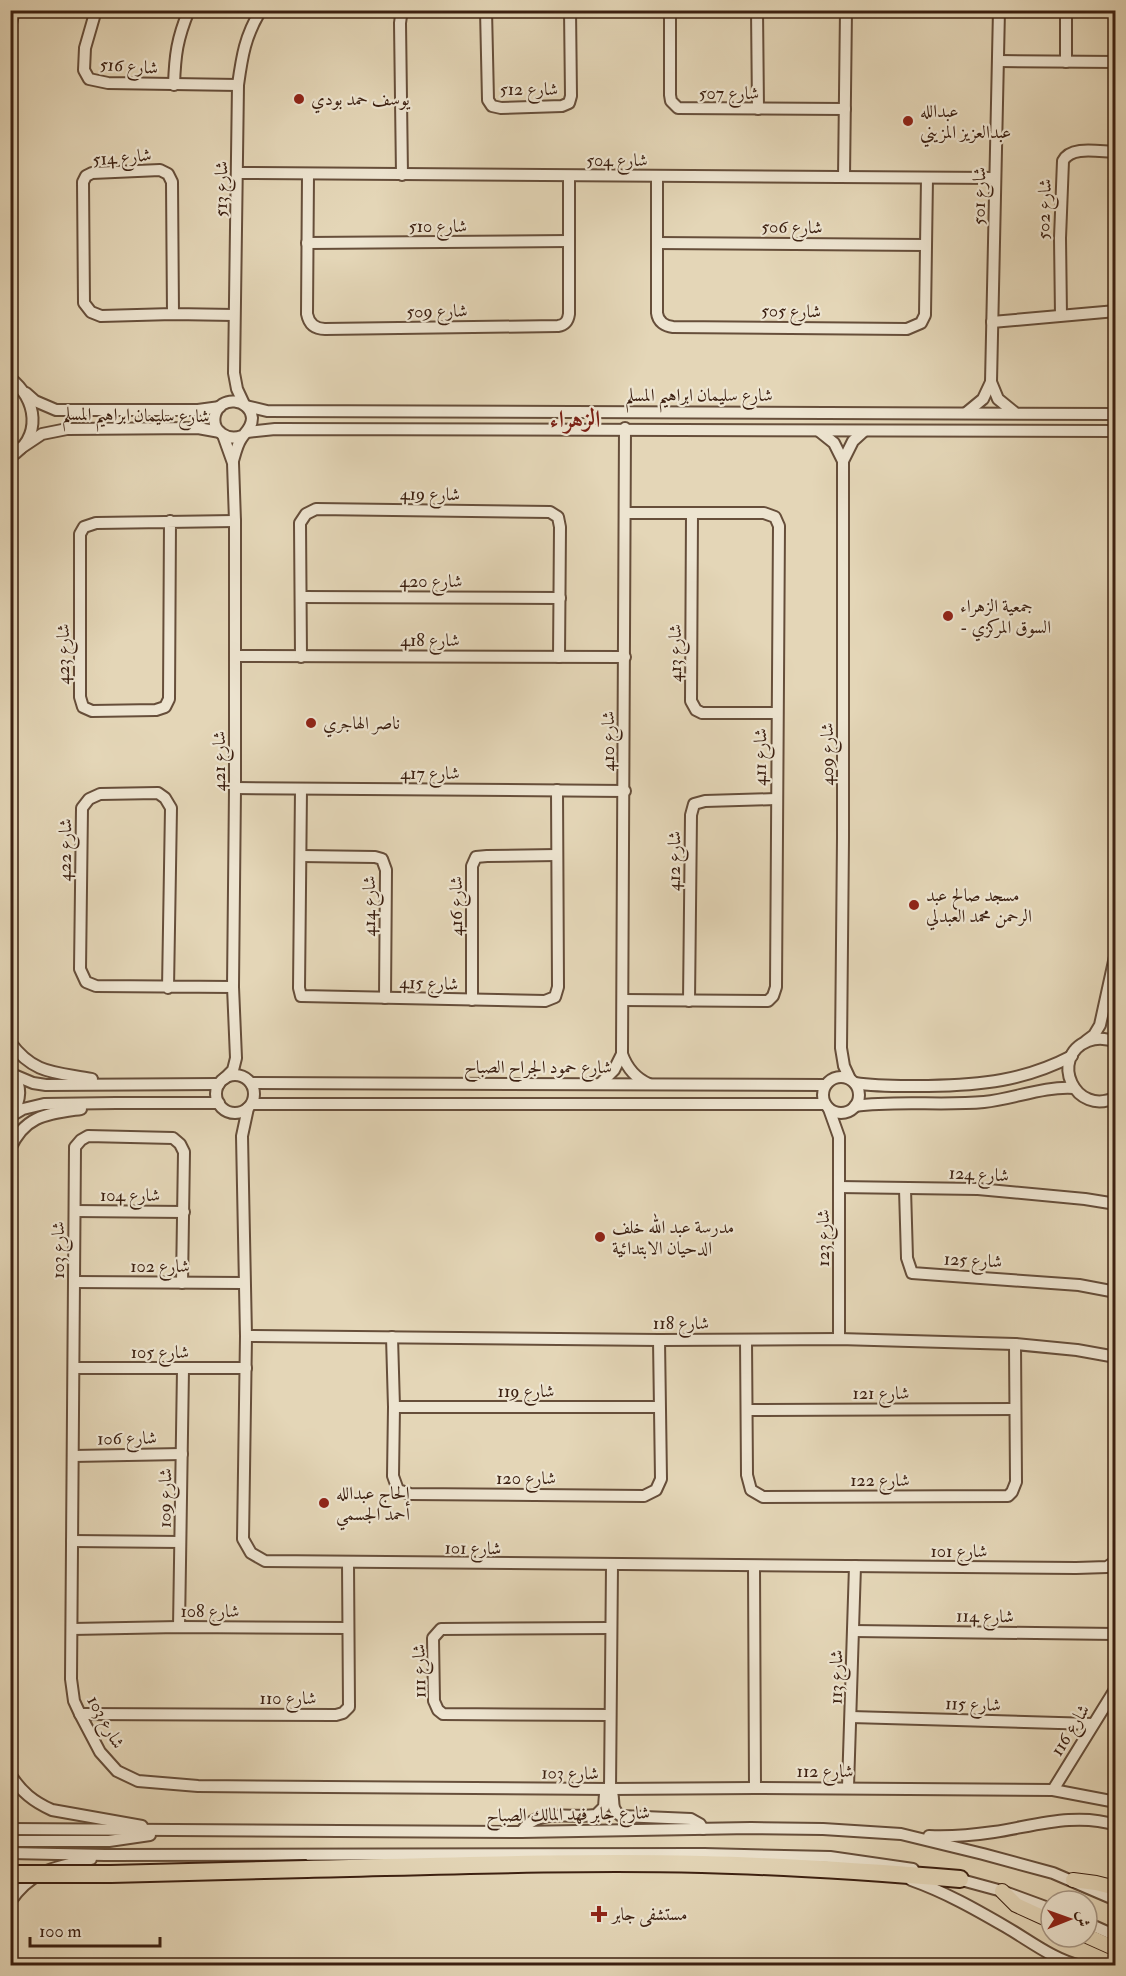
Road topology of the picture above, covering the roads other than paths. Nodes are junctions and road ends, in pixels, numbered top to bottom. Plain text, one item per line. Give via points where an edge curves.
1 (14, 10) edge
2 (96, 10) edge
3 (189, 10) edge
4 (261, 10) edge
5 (405, 10) edge
6 (486, 10) edge
7 (570, 10) edge
8 (670, 10) edge
9 (757, 10) edge
10 (846, 10) edge
11 (999, 10) edge
12 (1066, 10) edge
13 (10, 28) edge
14 (999, 61) junction
15 (1066, 62) junction
16 (1116, 62) edge
17 (174, 85) junction
18 (238, 85) junction
19 (758, 109) junction
20 (845, 109) junction
21 (1116, 152) edge
22 (238, 173) junction
23 (308, 175) junction
24 (402, 175) junction
25 (569, 176) junction
26 (657, 176) junction
27 (844, 177) junction
28 (927, 178) junction
29 (995, 178) junction
30 (569, 241) junction
31 (308, 243) junction
32 (657, 243) junction
33 (926, 245) junction
34 (1116, 311) edge
35 (173, 314) junction
36 (234, 315) junction
37 (1061, 315) junction
38 (992, 322) junction
39 (10, 371) edge
40 (234, 373) junction
41 (10, 378) edge
42 (991, 382) junction
43 (24, 390) junction
44 (222, 405) junction
45 (245, 405) junction
46 (112, 410) junction
47 (433, 410) junction
48 (447, 410) junction
49 (966, 413) junction
50 (1015, 413) junction
51 (1116, 414) edge
52 (113, 428) junction
53 (625, 428) junction
54 (432, 429) junction
55 (448, 429) junction
56 (819, 431) junction
57 (864, 431) junction
58 (1116, 431) edge
59 (221, 434) junction
60 (244, 434) junction
61 (21, 448) junction
62 (10, 457) edge
63 (843, 461) junction
64 (233, 463) junction
65 (625, 513) junction
66 (692, 514) junction
67 (170, 520) junction
68 (235, 521) junction
69 (301, 597) junction
70 (560, 598) junction
71 (235, 656) junction
72 (301, 657) junction
73 (559, 657) junction
74 (625, 657) junction
75 (777, 713) junction
76 (235, 788) junction
77 (300, 789) junction
78 (557, 790) junction
79 (625, 791) junction
80 (776, 799) junction
81 (557, 855) junction
82 (301, 856) junction
83 (1116, 952) edge
84 (233, 987) junction
85 (168, 988) junction
86 (385, 998) junction
87 (472, 1000) junction
88 (623, 1000) junction
89 (689, 1001) junction
90 (10, 1042) edge
91 (1084, 1042) junction
92 (1116, 1042) edge
93 (841, 1048) junction
94 (622, 1054) junction
95 (1072, 1056) junction
96 (236, 1059) junction
97 (12, 1073) edge
98 (222, 1081) junction
99 (248, 1081) junction
100 (852, 1081) junction
101 (102, 1084) junction
102 (115, 1084) junction
103 (328, 1084) junction
104 (538, 1084) junction
105 (600, 1084) junction
106 (649, 1084) junction
107 (827, 1084) junction
108 (926, 1086) junction
109 (1074, 1088) junction
110 (1116, 1097) edge
111 (116, 1102) junction
112 (1099, 1102) junction
113 (102, 1103) junction
114 (219, 1103) junction
115 (328, 1103) junction
116 (538, 1104) junction
117 (926, 1104) junction
118 (1116, 1104) edge
119 (250, 1106) junction
120 (827, 1106) junction
121 (853, 1108) junction
122 (229, 1112) junction
123 (10, 1116) edge
124 (242, 1136) junction
125 (838, 1137) junction
126 (10, 1149) edge
127 (839, 1187) junction
128 (905, 1189) junction
129 (1116, 1204) edge
130 (75, 1211) junction
131 (184, 1212) junction
132 (75, 1282) junction
133 (182, 1283) junction
134 (244, 1283) junction
135 (1116, 1292) edge
136 (246, 1336) junction
137 (392, 1337) junction
138 (839, 1339) junction
139 (659, 1340) junction
140 (746, 1340) junction
141 (1016, 1344) junction
142 (1116, 1357) edge
143 (74, 1368) junction
144 (246, 1368) junction
145 (183, 1369) junction
146 (394, 1407) junction
147 (658, 1407) junction
148 (1015, 1409) junction
149 (747, 1410) junction
150 (182, 1454) junction
151 (73, 1456) junction
152 (72, 1541) junction
153 (180, 1542) junction
154 (1116, 1561) edge
155 (348, 1563) junction
156 (612, 1566) junction
157 (754, 1566) junction
158 (855, 1566) junction
159 (179, 1627) junction
160 (348, 1628) junction
161 (610, 1628) junction
162 (72, 1629) junction
163 (853, 1631) junction
164 (1116, 1634) edge
165 (1116, 1688) edge
166 (80, 1714) junction
167 (610, 1715) junction
168 (851, 1717) junction
169 (1093, 1724) junction
170 (10, 1774) edge
171 (848, 1787) junction
172 (755, 1788) junction
173 (610, 1789) junction
174 (1053, 1790) junction
175 (1116, 1802) edge
176 (1116, 1825) edge
177 (10, 1829) edge
178 (704, 1829) junction
179 (162, 1830) junction
180 (521, 1832) junction
181 (901, 1834) junction
182 (10, 1841) edge
183 (10, 1853) edge
184 (105, 1855) junction
185 (10, 1874) edge
186 (893, 1874) junction
187 (960, 1879) junction
188 (1073, 1880) junction
189 (1116, 1888) edge
190 (1002, 1891) junction
191 (1116, 1900) edge
192 (10, 1902) edge
193 (1039, 1905) edge
194 (1039, 1916) edge
195 (1099, 1928) edge
196 (1116, 1936) edge
197 (1099, 1941) edge
198 (1116, 1949) edge
199 (1080, 1965) edge

1 - 13 street
2 - 17 street, شارع 516 via 86,48 84,70 89,79
3 - 17 street via 178,35
4 - 18 street, شارع 513 via 249,29
5 - 24 street via 400,23
6 - 7 street, شارع 512 via 488,100 492,106 501,108 569,103
8 - 19 street, شارع 507 via 673,104 683,109
9 - 19 street
10 - 20 street
11 - 14 street, شارع 501
12 - 15 street
14 - 15 street
14 - 29 street, شارع 501
15 - 16 street
17 - 18 street, شارع 516
18 - 22 street, شارع 513
19 - 20 street, شارع 507
20 - 27 street
21 - 37 street, شارع 502 via 1073,152 1063,161
22 - 23 street, شارع 504
22 - 36 street, شارع 513
23 - 24 street, شارع 504
23 - 31 street, شارع 509
24 - 25 street, شارع 504
25 - 26 street, شارع 504
25 - 30 street, شارع 509
26 - 27 street, شارع 504
26 - 32 street, شارع 505
27 - 28 street, شارع 504
28 - 29 street, شارع 504
28 - 33 street, شارع 505
29 - 38 street, شارع 501
30 - 31 street, شارع 510
30 - 31 street, شارع 509 via 569,317 561,326 325,329 314,326 307,314
32 - 33 street, شارع 506
32 - 33 street, شارع 505 via 657,313 665,325 884,329 912,328 923,319
34 - 37 street
35 - 35 street, شارع 514 via 101,316 84,303 83,182 92,172 160,170 168,174 172,182
35 - 36 street, شارع 514
36 - 40 street, شارع 513
37 - 38 street
38 - 42 street, شارع 501
39 - 43 street
40 - 44 street, شارع 513
40 - 45 street, شارع 513
41 - 43 street, شارع سليمان ابراهيم المسلم
42 - 49 street via 983,399
42 - 50 street via 998,399
43 - 46 street, شارع سليمان ابراهيم المسلم via 35,401 56,410
43 - 61 street via 32,406 33,422
44 - 45 street via 238,401
44 - 46 street, شارع سليمان ابراهيم المسلم via 198,410
44 - 59 street via 216,411 215,422
45 - 47 street, شارع سليمان ابراهيم المسلم via 267,411
45 - 60 street via 252,418
46 - 52 street via 106,419
47 - 48 street, شارع سليمان ابراهيم المسلم
47 - 54 street
48 - 49 street, شارع سليمان ابراهيم المسلم
48 - 55 street
49 - 50 street, شارع سليمان ابراهيم المسلم
50 - 51 street, شارع سليمان ابراهيم المسلم
52 - 59 street, شارع سليمان ابراهيم المسلم via 198,428
52 - 61 street, شارع سليمان ابراهيم المسلم via 54,430
53 - 55 street, شارع سليمان ابراهيم المسلم
53 - 56 street, شارع سليمان ابراهيم المسلم
53 - 65 street, شارع 410
54 - 55 street, شارع سليمان ابراهيم المسلم
54 - 60 street, شارع سليمان ابراهيم المسلم via 275,429
56 - 57 street, شارع سليمان ابراهيم المسلم
56 - 63 street via 834,442
57 - 58 street, شارع سليمان ابراهيم المسلم
57 - 63 street via 853,441
59 - 60 street via 236,438
59 - 64 street, شارع 421
60 - 64 street, شارع 421
61 - 62 street, شارع سليمان ابراهيم المسلم
63 - 93 street, شارع 409
64 - 68 street, شارع 421
65 - 66 street, شارع 411
65 - 74 street, شارع 410
66 - 75 street, شارع 413 via 691,701 702,713
66 - 75 street, شارع 411 via 764,513 775,517 779,526
67 - 67 street, شارع 423 via 96,523 84,527 80,534 80,697 83,707 92,711 156,710 165,707 169,699
67 - 68 street, شارع 423
68 - 71 street, شارع 421
69 - 70 street, شارع 420
69 - 70 street, شارع 419 via 300,523 316,509 550,512 558,517 560,527
69 - 72 street, شارع 419
70 - 73 street, شارع 419
71 - 72 street, شارع 418
71 - 76 street, شارع 421
72 - 73 street, شارع 418
73 - 74 street, شارع 418
74 - 79 street, شارع 410
75 - 80 street, شارع 411
76 - 77 street, شارع 417
76 - 84 street, شارع 421
77 - 78 street, شارع 417
77 - 82 street, شارع 415
78 - 79 street, شارع 417
78 - 81 street, شارع 415
79 - 88 street, شارع 410
80 - 89 street, شارع 412 via 694,804
80 - 89 street, شارع 411 via 773,996 768,1001
81 - 87 street, شارع 416 via 477,857 472,866
81 - 87 street, شارع 415 via 555,997 544,1001
82 - 86 street, شارع 414 via 382,859 386,870
82 - 86 street, شارع 415 via 301,996
83 - 91 street via 1100,1025
84 - 85 street, شارع 422
84 - 96 street, شارع 421
85 - 85 street, شارع 422 via 96,986 86,982 80,969 82,808 100,794 158,794 171,808
86 - 87 street, شارع 415
88 - 89 street, شارع 411
88 - 94 street, شارع 410
90 - 102 street via 41,1069
91 - 92 street via 1104,1038
91 - 95 street
93 - 100 street, شارع 409
93 - 107 street, شارع 409
94 - 105 street via 614,1070
94 - 106 street via 630,1070
95 - 108 street via 1039,1071 984,1084
95 - 109 street via 1069,1072
96 - 98 street via 233,1070
96 - 99 street, شارع 421
97 - 101 street via 39,1084
97 - 123 street via 20,1096
98 - 99 street via 238,1075
98 - 102 street
98 - 114 street via 216,1094
99 - 103 street, شارع حمود الجراح الصباح
99 - 119 street via 254,1093
100 - 107 street via 837,1077
100 - 108 street via 878,1086
100 - 121 street via 858,1091
101 - 102 street
101 - 113 street
103 - 104 street, شارع حمود الجراح الصباح
103 - 115 street
104 - 105 street, شارع حمود الجراح الصباح
104 - 116 street via 534,1094
105 - 106 street, شارع حمود الجراح الصباح
106 - 107 street, شارع حمود الجراح الصباح
107 - 120 street via 822,1095
108 - 117 street
109 - 112 street via 1089,1100
109 - 117 street via 1048,1088 988,1101
110 - 112 street
111 - 113 street
111 - 114 street
111 - 126 street via 42,1115 19,1133
112 - 118 street
113 - 123 street via 44,1104
114 - 122 street
115 - 116 street, شارع حمود الجراح الصباح
115 - 119 street, شارع حمود الجراح الصباح
116 - 120 street, شارع حمود الجراح الصباح
117 - 121 street via 887,1103
119 - 122 street via 242,1112
119 - 124 street, شارع 101
120 - 121 street via 839,1113
120 - 125 street, شارع 123
121 - 125 street, شارع 123
122 - 124 street, شارع 101
124 - 134 street, شارع 101
125 - 127 street, شارع 123
127 - 128 street, شارع 124
127 - 138 street, شارع 123
128 - 129 street, شارع 124 via 978,1189
128 - 135 street, شارع 125 via 907,1258 912,1273 1067,1284
130 - 131 street, شارع 104
130 - 131 street, شارع 103 via 75,1147 88,1136 172,1138 180,1144 184,1152
130 - 132 street, شارع 103
131 - 133 street, شارع 103
132 - 133 street, شارع 102
132 - 143 street, شارع 103
133 - 134 street, شارع 102
134 - 136 street, شارع 101
136 - 137 street, شارع 118
136 - 144 street, شارع 101
137 - 139 street, شارع 118
137 - 146 street, شارع 120
138 - 140 street, شارع 118
138 - 141 street, شارع 118
139 - 140 street, شارع 118
139 - 147 street, شارع 120
140 - 149 street, شارع 122
141 - 142 street, شارع 118
141 - 148 street, شارع 122
143 - 145 street, شارع 105
143 - 151 street, شارع 103
144 - 145 street, شارع 105
144 - 155 street, شارع 101 via 243,1539 251,1553 265,1561
145 - 150 street, شارع 109
146 - 147 street, شارع 119
146 - 147 street, شارع 120 via 393,1476 398,1490 410,1494 644,1496 656,1490 661,1479
148 - 149 street, شارع 121
148 - 149 street, شارع 122 via 1016,1482 1008,1496 774,1497 762,1497 751,1490 747,1475
150 - 151 street, شارع 106
150 - 153 street, شارع 109
151 - 152 street, شارع 103
152 - 153 street
152 - 162 street, شارع 103
153 - 159 street, شارع 109
154 - 158 street, شارع 101 via 1107,1567 1076,1568
155 - 156 street, شارع 101
155 - 160 street, شارع 110
156 - 157 street, شارع 101
156 - 161 street, شارع 103
157 - 158 street, شارع 101
157 - 172 street
158 - 163 street, شارع 113
159 - 160 street, شارع 108
159 - 162 street, شارع 108
160 - 166 street, شارع 110 via 349,1707 343,1713
161 - 167 street, شارع 103
161 - 167 street, شارع 111 via 441,1629 433,1638 434,1701 443,1714
162 - 166 street, شارع 103 via 71,1679
163 - 164 street, شارع 114
163 - 168 street, شارع 113
165 - 169 street, شارع 116
166 - 173 street, شارع 103 via 100,1752 117,1771 138,1781 198,1786
167 - 173 street, شارع 103
168 - 169 street, شارع 115
168 - 171 street, شارع 113
169 - 174 street, شارع 116
170 - 179 street via 27,1796 52,1810
171 - 172 street, شارع 112
171 - 174 street, شارع 112
172 - 173 street, شارع 112
173 - 178 street via 612,1804 621,1816 691,1819
173 - 180 street via 605,1794 604,1808 596,1815 539,1817 528,1822
174 - 175 street, شارع 112
176 - 181 street via 1061,1821 974,1834
177 - 179 street, شارع جابر فهد المالك الصباح
178 - 180 street, شارع جابر فهد المالك الصباح
178 - 181 street, شارع جابر فهد المالك الصباح via 823,1828
179 - 180 street, شارع جابر فهد المالك الصباح
179 - 182 street via 109,1841
181 - 188 street, شارع جابر فهد المالك الصباح via 1007,1859
183 - 184 street
184 - 187 street via 787,1855 883,1863
184 - 192 street via 43,1871
185 - 186 highway, bridge via 541,1864 702,1864
186 - 187 highway
186 - 199 street via 961,1901 1050,1954
187 - 190 street
188 - 189 main road
188 - 191 street, شارع جابر فهد المالك الصباح
190 - 193 street
190 - 194 main road via 1022,1908
195 - 196 street
197 - 198 main road

